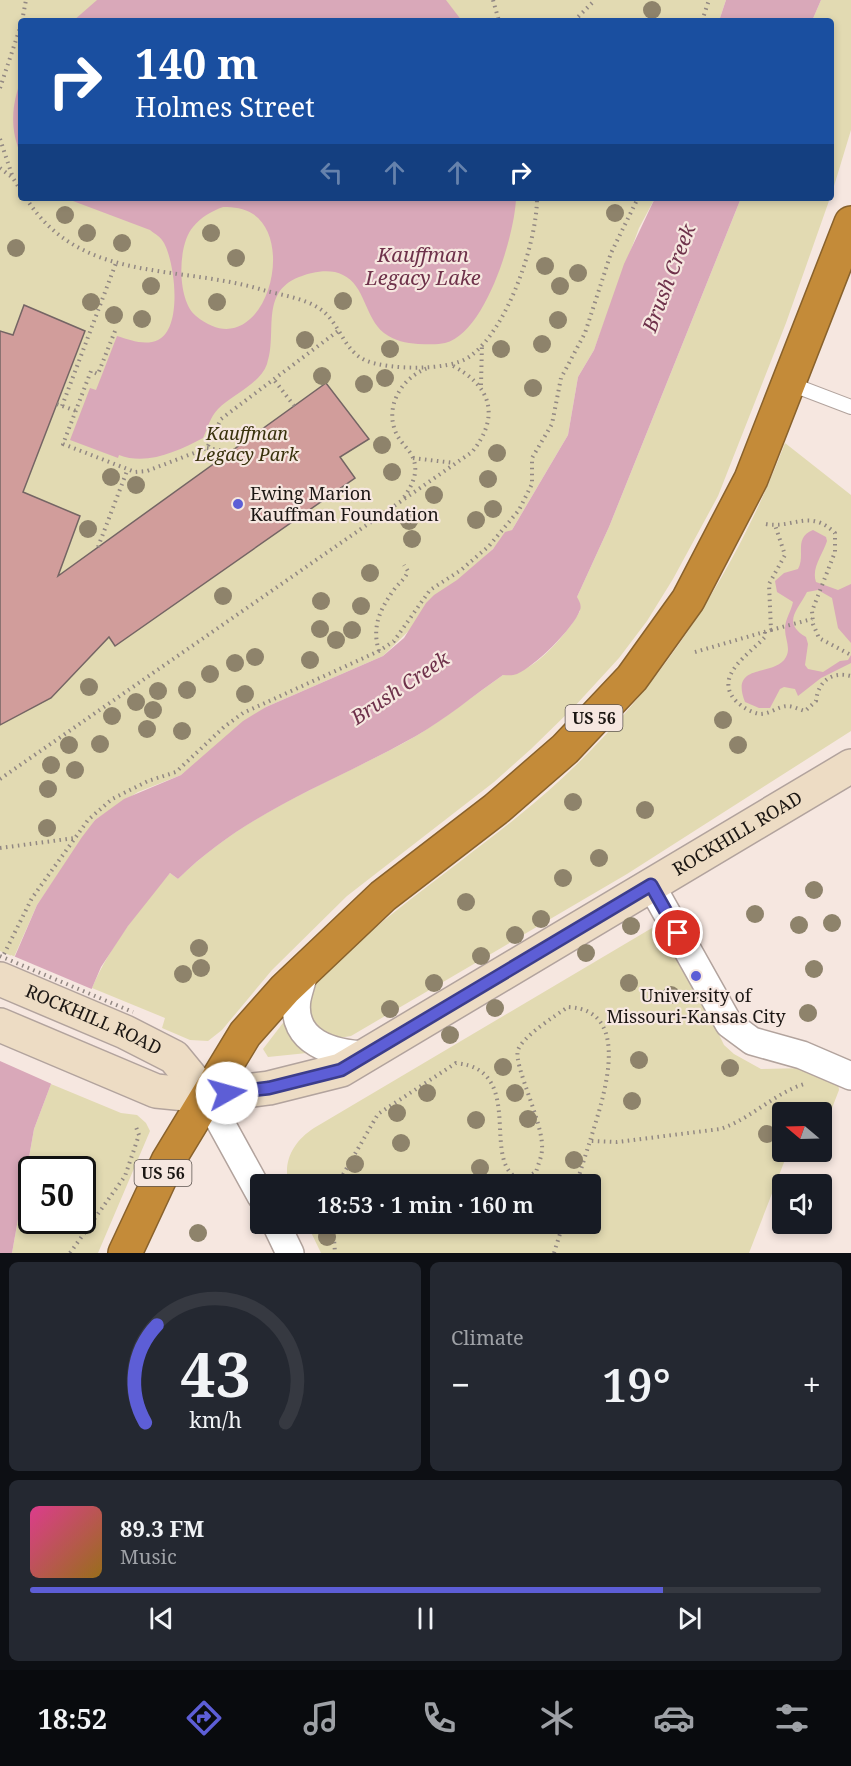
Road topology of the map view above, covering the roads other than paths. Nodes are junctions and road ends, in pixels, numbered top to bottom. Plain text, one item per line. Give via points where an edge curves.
1 (851, 201) edge
2 (847, 230) edge
3 (788, 382) junction
4 (851, 407) edge
5 (851, 766) edge
6 (651, 885) junction
7 (306, 967) junction
8 (0, 979) edge
9 (0, 1025) edge
10 (367, 1055) junction
11 (851, 1077) edge
12 (207, 1096) junction
13 (250, 1176) edge
14 (281, 1234) edge
15 (125, 1253) edge
16 (290, 1253) edge

1 - 2 highway, US 56
2 - 3 highway, US 56
3 - 4 lane
3 - 7 highway, US 56 via 751,479 688,600 632,678 566,749 496,809 382,896
5 - 6 main road, ROCKHILL ROAD
6 - 10 main road, ROCKHILL ROAD
6 - 11 street via 729,1024 752,1041 802,1055
7 - 10 street via 297,1001 298,1021 306,1034 325,1050
7 - 12 highway, US 56 via 246,1034
8 - 12 main road, ROCKHILL ROAD via 128,1022 174,1057
9 - 12 main road, ROCKHILL ROAD via 156,1091
10 - 12 main road, ROCKHILL ROAD via 341,1070 269,1088
12 - 13 street
12 - 15 highway, US 56 via 168,1161
14 - 16 street

